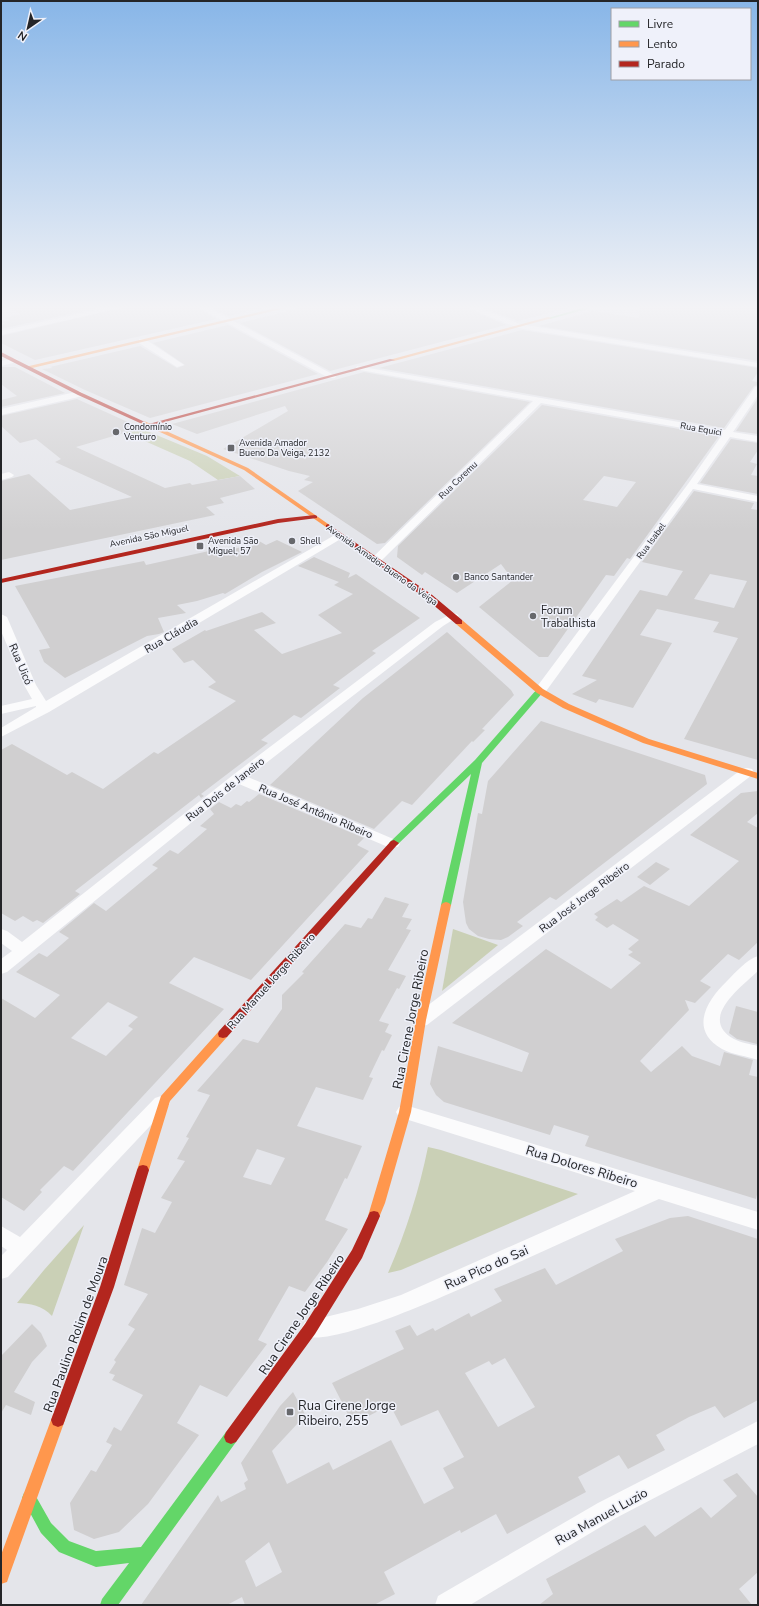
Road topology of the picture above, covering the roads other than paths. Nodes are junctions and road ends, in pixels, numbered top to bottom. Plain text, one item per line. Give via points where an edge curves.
1 (53, 380) edge
2 (317, 380) edge
3 (427, 380) edge
4 (758, 389) edge
5 (80, 394) junction
6 (539, 400) junction
7 (1, 412) edge
8 (148, 425) junction
9 (726, 434) junction
10 (758, 439) edge
11 (691, 486) junction
12 (758, 499) edge
13 (300, 506) junction
14 (282, 507) dead end
15 (315, 517) junction
16 (278, 521) junction
17 (340, 535) junction
18 (376, 560) junction
19 (1, 581) edge
20 (1, 616) edge
21 (453, 616) junction
22 (540, 691) junction
23 (42, 705) junction
24 (1, 710) edge
25 (1, 734) edge
26 (478, 762) junction
27 (752, 774) edge
28 (238, 778) junction
29 (393, 844) junction
30 (1, 935) edge
31 (22, 950) junction
32 (758, 962) edge
33 (1, 968) edge
34 (421, 1020) junction
35 (758, 1053) edge
36 (165, 1099) junction
37 (405, 1112) junction
38 (658, 1190) junction
39 (758, 1221) edge
40 (1, 1235) edge
41 (21, 1249) junction
42 (1, 1270) edge
43 (310, 1329) junction
44 (758, 1432) edge
45 (30, 1498) junction
46 (144, 1554) junction
47 (1, 1576) edge
48 (466, 1599) edge
49 (108, 1605) edge
50 (447, 1605) edge

1 - 5 street, Avenida Amador Bueno da Veiga
2 - 8 street
3 - 6 street, Rua Equici
4 - 9 street, Rua Isabel
5 - 7 street
5 - 8 street, Avenida Amador Bueno da Veiga
6 - 9 street, Rua Equici
6 - 18 street, Rua Coremu
8 - 13 street, Avenida Amador Bueno da Veiga via 222,456 246,469
9 - 10 street, Rua Equici
9 - 11 street, Rua Isabel
11 - 12 street
11 - 22 street, Rua Isabel
13 - 14 street
13 - 15 street, Avenida Amador Bueno da Veiga
13 - 16 street, Avenida São Miguel
15 - 16 street, Avenida São Miguel
15 - 17 street, Avenida Amador Bueno da Veiga
16 - 19 street, Avenida São Miguel
17 - 18 street, Avenida Amador Bueno da Veiga
17 - 23 street, Rua Cláudia
18 - 21 street, Avenida Amador Bueno da Veiga
20 - 23 street, Rua Uicó via 30,685
21 - 22 street, Avenida Amador Bueno da Veiga
21 - 28 street, Rua Dois de Janeiro via 439,624
22 - 26 street, Rua Manuel Jorge Ribeiro
22 - 27 street, Avenida Amador Bueno da Veiga via 594,720 627,734
23 - 24 street
23 - 25 street, Rua Cláudia
26 - 29 street, Rua Manuel Jorge Ribeiro
26 - 34 street, Rua Cirene Jorge Ribeiro
27 - 34 street, Rua José Jorge Ribeiro
28 - 29 street, Rua José Antônio Ribeiro
28 - 31 street, Rua Dois de Janeiro
29 - 36 street, Rua Manuel Jorge Ribeiro
30 - 31 street
31 - 33 street, Rua Dois de Janeiro
32 - 35 street via 711,1011 710,1024 716,1036 729,1044
34 - 37 street, Rua Cirene Jorge Ribeiro
36 - 41 street, Rua Manuel Jorge Ribeiro
36 - 45 street, Rua Paulino Rolim de Moura via 107,1287
37 - 38 street, Rua Dolores Ribeiro
37 - 43 street, Rua Cirene Jorge Ribeiro via 379,1203 358,1254
38 - 39 street, Rua Dolores Ribeiro
38 - 43 street, Rua Pico do Sai via 404,1303 358,1319
40 - 41 street
41 - 42 street, Rua Manuel Jorge Ribeiro
43 - 46 street, Rua Cirene Jorge Ribeiro
44 - 48 street, Rua Manuel Luzio via 606,1512
45 - 46 street via 46,1528 64,1547 96,1558
45 - 47 street, Rua Paulino Rolim de Moura
46 - 49 street, Rua Cirene Jorge Ribeiro
48 - 50 street, Rua Manuel Luzio

